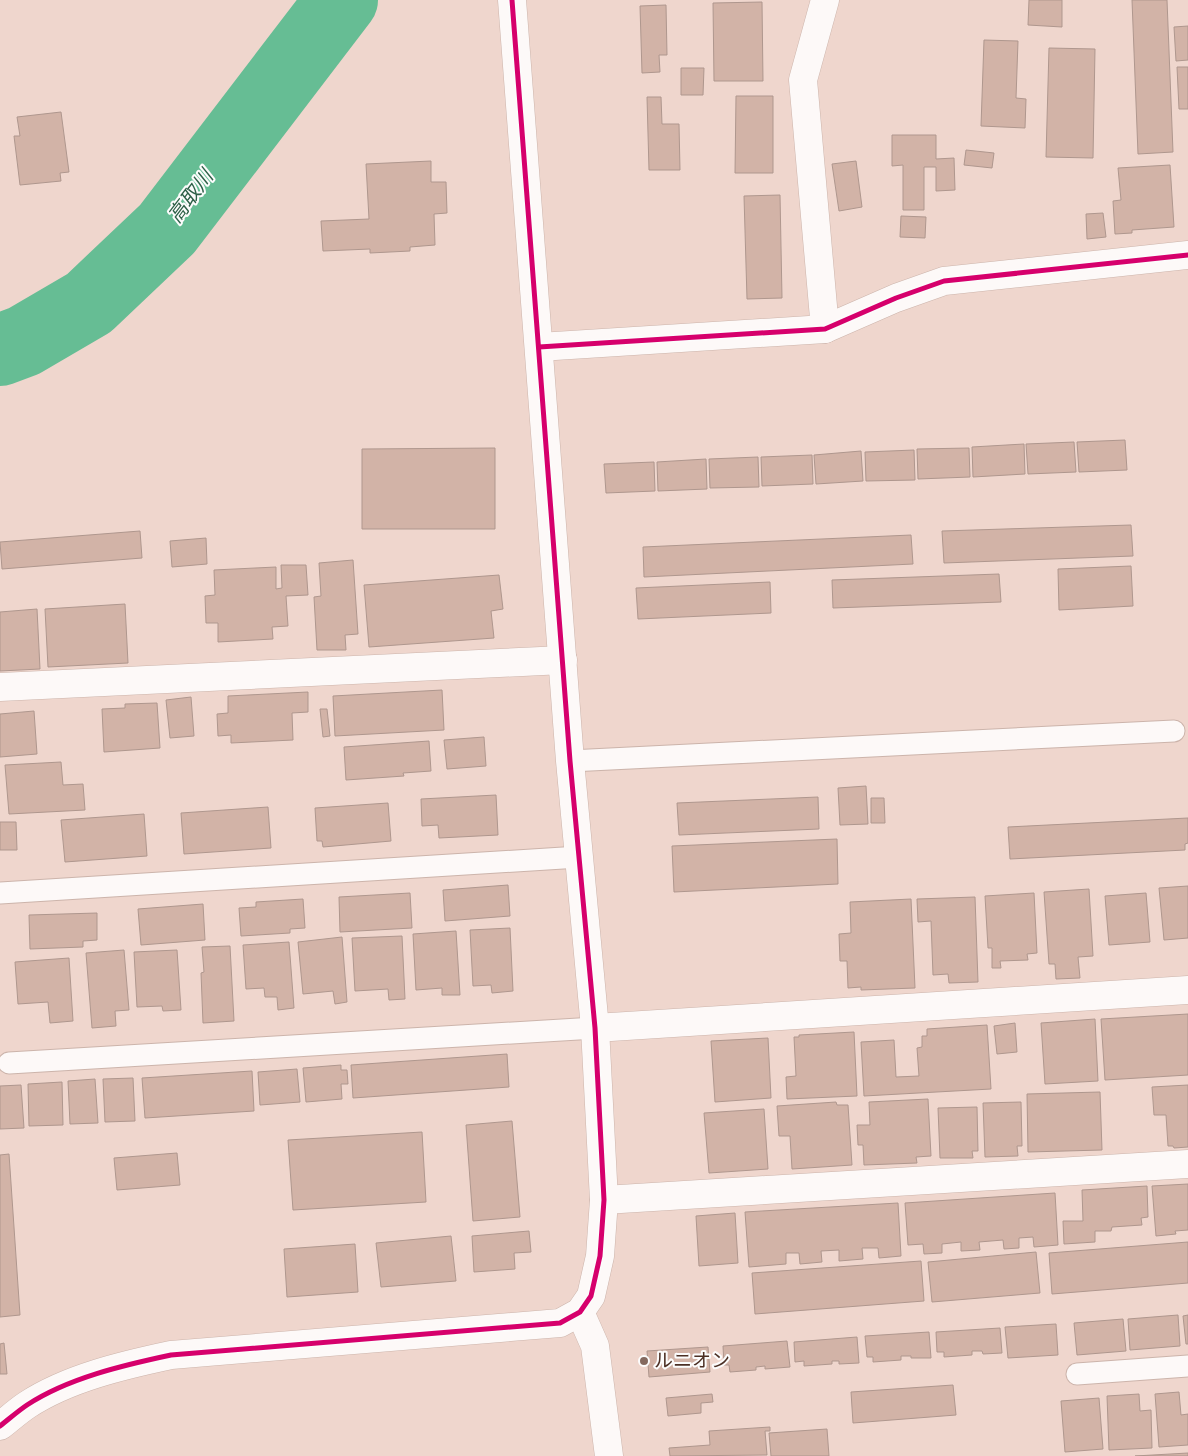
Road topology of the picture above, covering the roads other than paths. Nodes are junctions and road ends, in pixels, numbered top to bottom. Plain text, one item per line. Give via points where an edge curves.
1 (512, 0) edge
2 (825, 0) edge
3 (1188, 254) edge
4 (825, 329) junction
5 (539, 348) junction
6 (563, 660) junction
7 (0, 687) edge
8 (1174, 731) dead end
9 (570, 761) junction
10 (579, 857) junction
11 (0, 892) edge
12 (1188, 990) edge
13 (595, 1028) junction
14 (9, 1063) dead end
15 (1188, 1164) edge
16 (604, 1200) junction
17 (580, 1312) junction
18 (1188, 1366) edge
19 (1077, 1374) dead end
20 (0, 1426) edge
21 (609, 1456) edge

1 - 5 street
2 - 4 street via 803,80
3 - 4 street via 944,281
4 - 5 street
5 - 6 street
6 - 7 street
6 - 9 street
8 - 9 lane
9 - 10 street
10 - 11 lane
10 - 13 street
12 - 13 street
13 - 14 lane
13 - 16 street
15 - 16 street
16 - 17 street via 600,1256 590,1296
17 - 20 street via 560,1323 171,1355 86,1377 28,1404
17 - 21 street via 595,1346
18 - 19 lane

